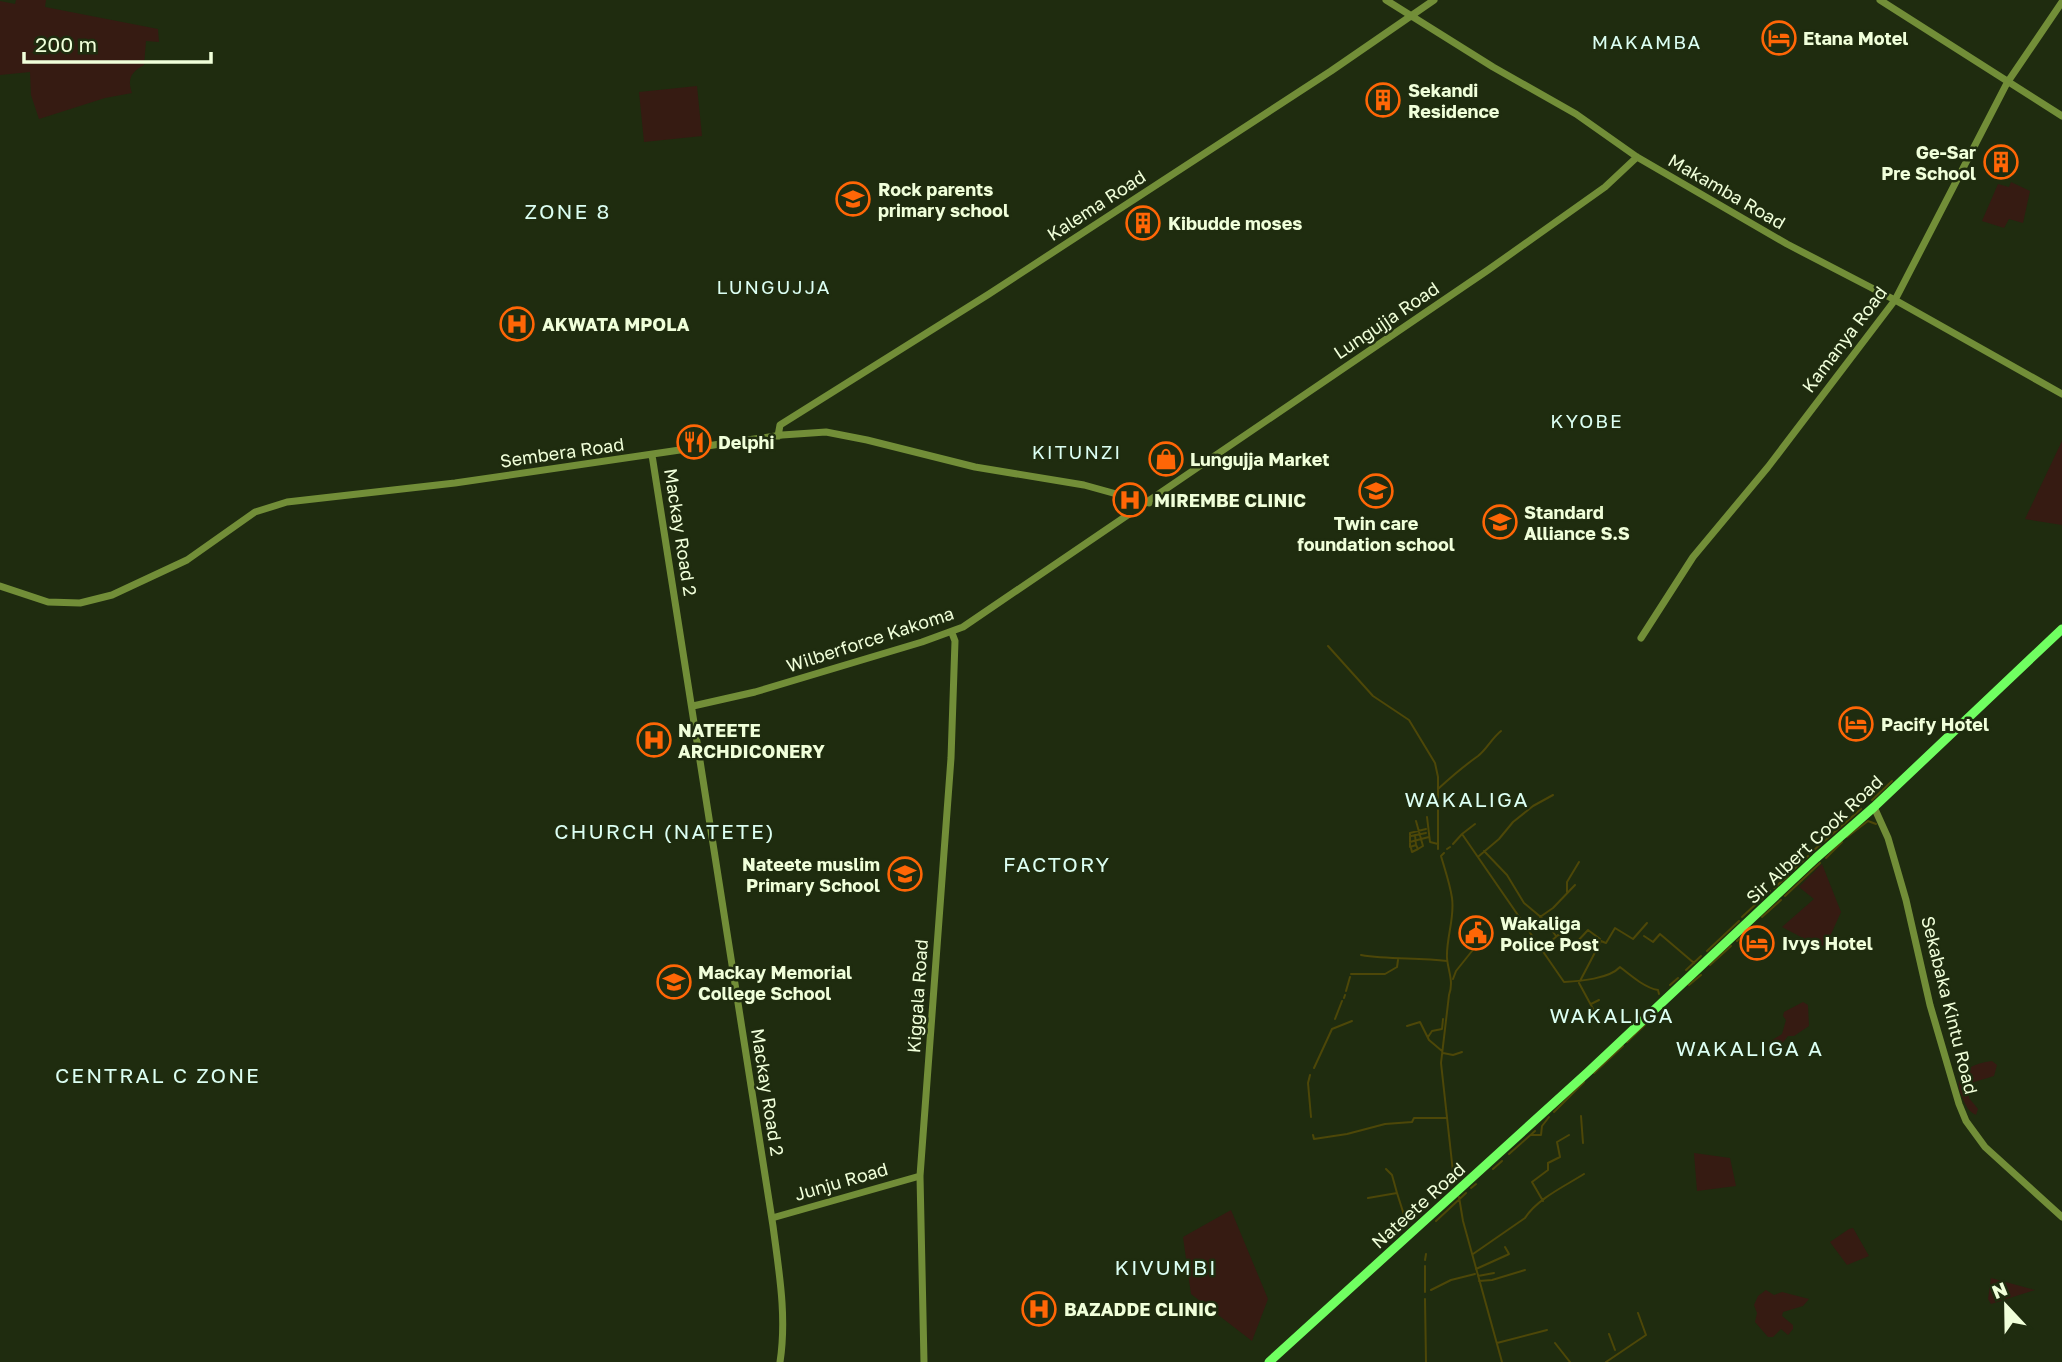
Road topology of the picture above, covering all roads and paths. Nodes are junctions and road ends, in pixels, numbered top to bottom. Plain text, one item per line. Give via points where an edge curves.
1 (1386, 0) edge
2 (1434, 0) edge
3 (1880, 0) edge
4 (2062, 2) edge
5 (1411, 16) junction
6 (2007, 83) junction
7 (2062, 116) edge
8 (1637, 157) junction
9 (1895, 300) junction
10 (2062, 394) edge
11 (778, 436) junction
12 (652, 455) junction
13 (1149, 503) junction
14 (0, 586) edge
15 (2062, 629) edge
16 (952, 633) junction
17 (1642, 638) dead end
18 (693, 706) junction
19 (1874, 807) junction
20 (1588, 1072) joint
21 (920, 1176) junction
22 (772, 1217) junction
23 (2062, 1217) edge
24 (780, 1362) edge
25 (924, 1362) edge
26 (1269, 1362) edge

1 - 5 street, Makamba Road
2 - 5 street, Kalema Road
3 - 6 street
4 - 6 street, Kamanya Road
5 - 8 street, Makamba Road via 1576,114
5 - 11 street, Kalema Road via 989,294 780,425
6 - 7 street
6 - 9 street, Kamanya Road
8 - 9 street, Makamba Road
8 - 13 street, Lungujja Road via 1605,187 1495,265
9 - 10 street, Makamba Road
9 - 17 street, Kamanya Road via 1693,557
11 - 12 street, Sembera Road
11 - 13 street, Sembera Road via 826,432 975,467 1084,485
12 - 14 street, Sembera Road via 287,502 255,512 187,559 134,586 80,603 48,603
12 - 18 street, Mackay Road 2
13 - 16 street, Wilberforce Kakoma
15 - 19 main road, Sir Albert Cook Road
16 - 18 street, Wilberforce Kakoma
16 - 21 street, Kiggala Road via 951,758
18 - 22 street, Mackay Road 2
19 - 20 main road, Sir Albert Cook Road
19 - 23 street, Sekabaka Kintu Road via 1888,838 1930,1005 1966,1121 1985,1147
20 - 26 main road, Nateete Road
21 - 22 street, Junju Road
21 - 25 street, Kiggala Road
22 - 24 street, Mackay Road 2 via 782,1291

